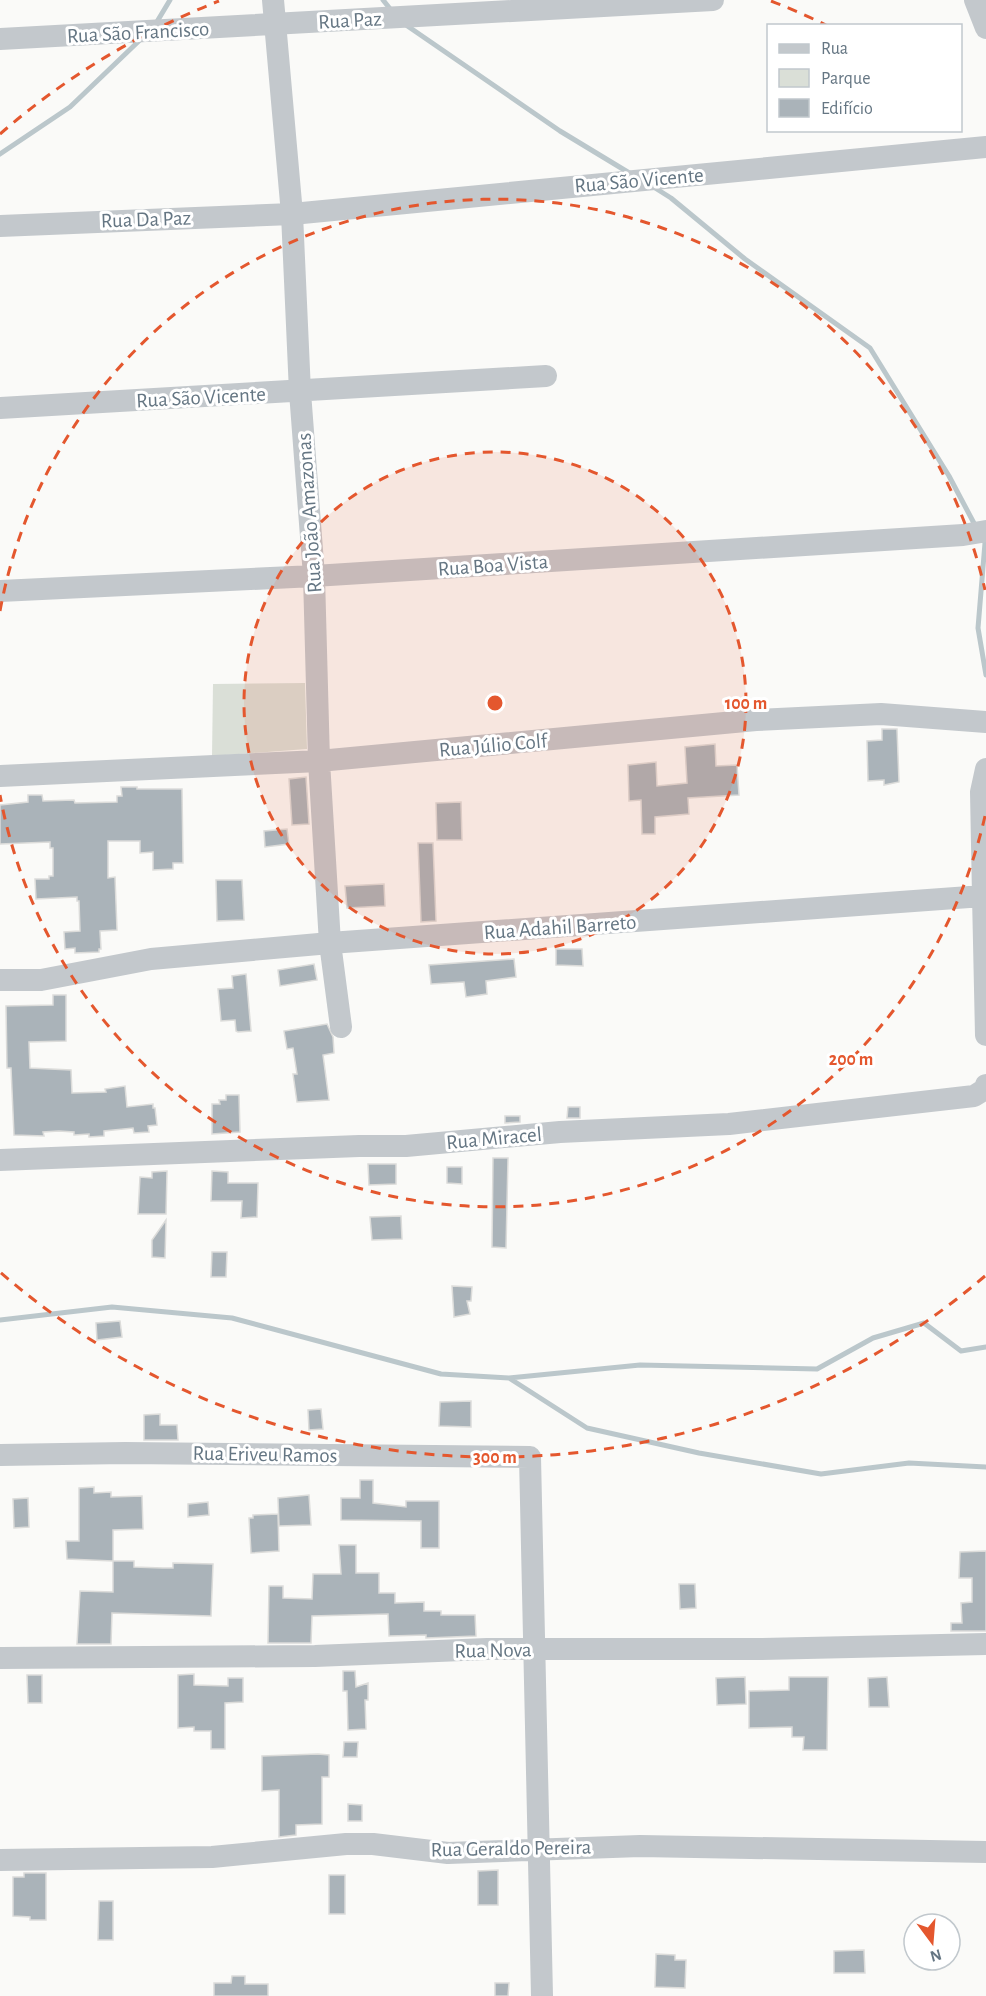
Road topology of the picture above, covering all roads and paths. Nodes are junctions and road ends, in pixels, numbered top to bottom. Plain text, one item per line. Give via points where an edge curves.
1 (273, 0) edge
2 (713, 0) edge
3 (975, 0) edge
4 (275, 24) junction
5 (986, 28) edge
6 (0, 39) edge
7 (986, 147) edge
8 (292, 214) junction
9 (0, 226) edge
10 (546, 376) dead end
11 (300, 392) junction
12 (0, 408) edge
13 (986, 531) edge
14 (314, 576) junction
15 (0, 591) edge
16 (986, 722) edge
17 (319, 761) junction
18 (986, 769) edge
19 (0, 776) edge
20 (983, 896) junction
21 (330, 943) junction
22 (0, 980) edge
23 (341, 1027) dead end
24 (986, 1035) edge
25 (986, 1087) edge
26 (0, 1160) edge
27 (0, 1455) edge
28 (986, 1644) edge
29 (534, 1648) junction
30 (0, 1658) edge
31 (539, 1850) junction
32 (986, 1852) edge
33 (0, 1860) edge
34 (542, 1996) edge

1 - 4 street, Rua João Amazonas
2 - 4 street, Rua Paz
3 - 5 street
4 - 6 street, Rua São Francisco
4 - 8 street, Rua João Amazonas
7 - 8 street, Rua São Vicente
8 - 9 street, Rua Da Paz
8 - 11 street, Rua João Amazonas
10 - 11 street, Rua São Vicente
11 - 12 street, Rua São Vicente
11 - 14 street, Rua João Amazonas
13 - 14 street, Rua Boa Vista
14 - 15 street, Rua Boa Vista
14 - 17 street, Rua João Amazonas
16 - 17 street, Rua Júlio Colf via 881,714 756,720
17 - 19 street, Rua Júlio Colf
17 - 21 street, Rua João Amazonas
18 - 20 street via 981,792
20 - 21 street, Rua Adahil Barreto
20 - 24 street
21 - 22 street, Rua Adahil Barreto via 151,959 41,980
21 - 23 street, Rua João Amazonas
25 - 26 street, Rua Miracel via 974,1096 729,1124 560,1132 406,1146
27 - 29 street, Rua Eriveu Ramos via 530,1457
28 - 29 street, Rua Nova
29 - 30 street, Rua Nova via 315,1656
29 - 31 street
31 - 32 street, Rua Geraldo Pereira via 640,1846
31 - 33 street, Rua Geraldo Pereira via 448,1852 364,1844 212,1857
31 - 34 street

